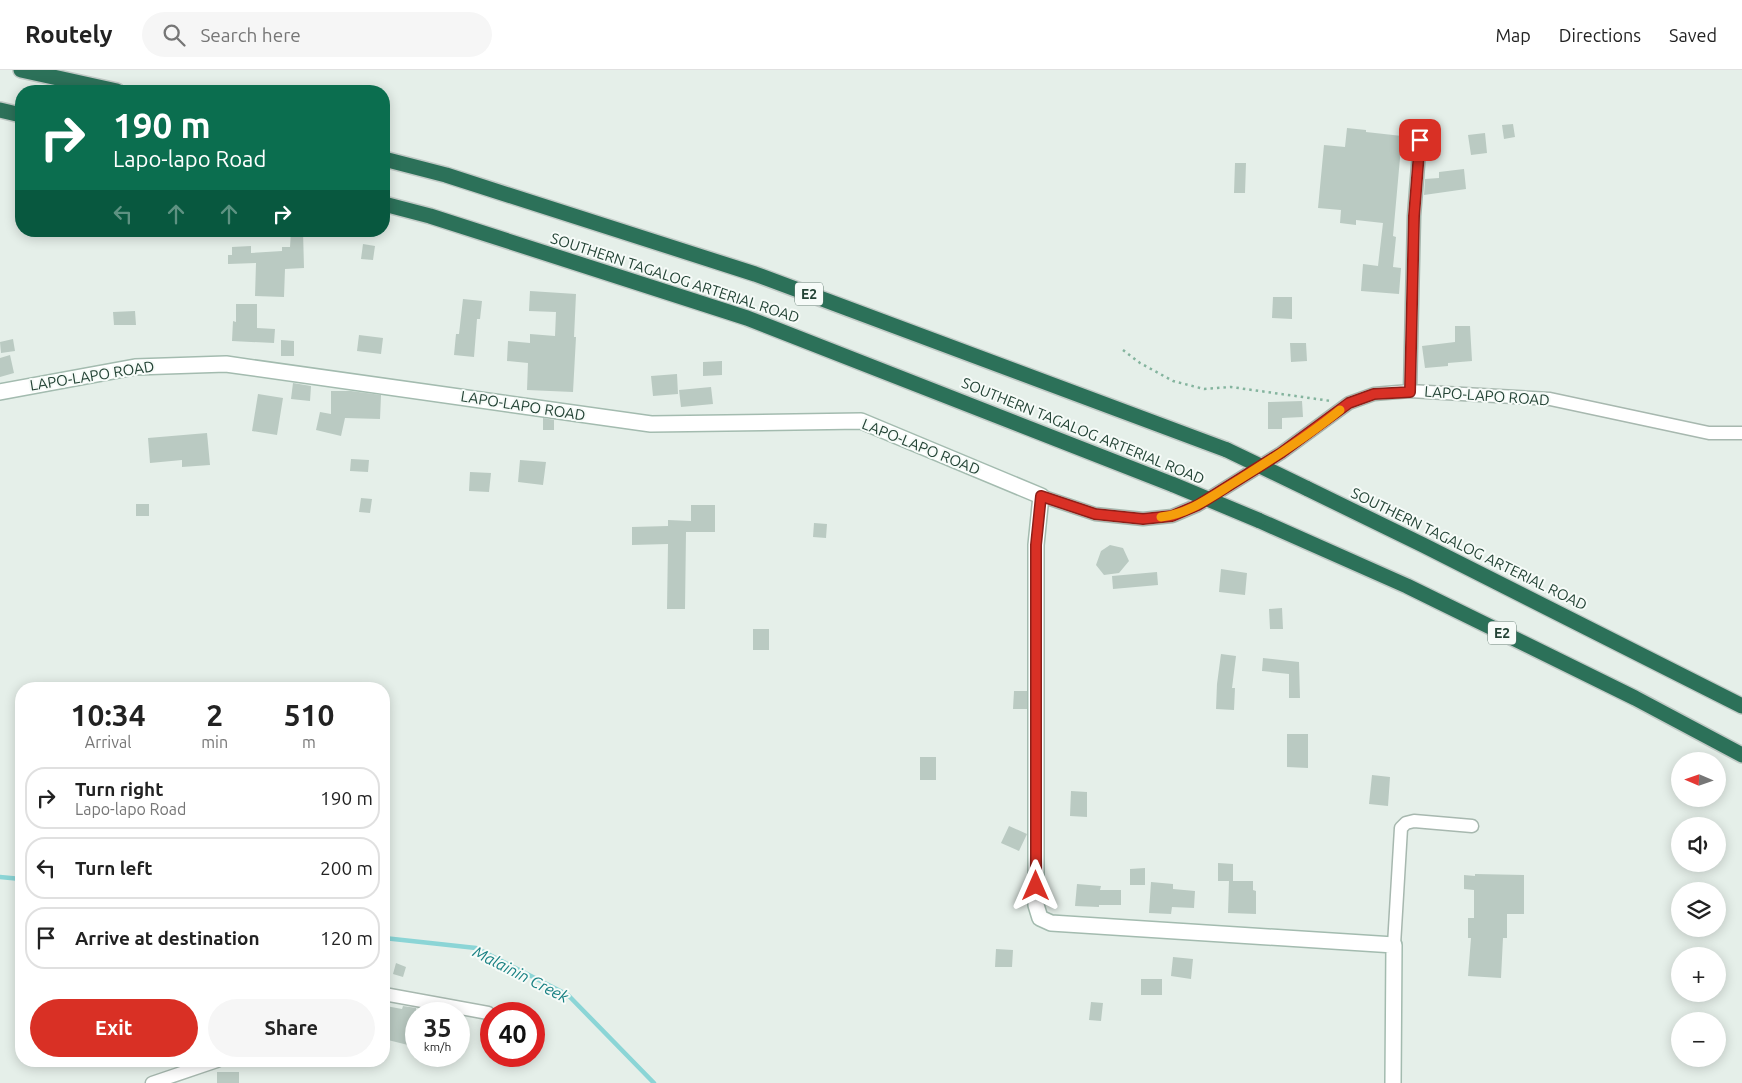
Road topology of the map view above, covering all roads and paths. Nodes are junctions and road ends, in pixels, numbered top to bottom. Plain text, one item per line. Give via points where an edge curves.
1 (21, 70) edge
2 (90, 85) edge
3 (0, 110) edge
4 (15, 114) edge
5 (1420, 140) dead end
6 (390, 161) edge
7 (390, 206) edge
8 (1123, 350) dead end
9 (0, 392) edge
10 (1410, 392) junction
11 (1349, 403) junction
12 (1742, 433) edge
13 (1041, 496) junction
14 (1742, 706) edge
15 (1742, 755) edge
16 (1472, 826) dead end
17 (1394, 945) junction
18 (390, 995) edge
19 (480, 1012) edge
20 (199, 1067) edge
21 (152, 1083) edge
22 (1394, 1083) edge

1 - 2 highway
3 - 4 highway
5 - 10 street via 1414,216
6 - 14 highway, SOUTHERN TAGALOG ARTERIAL ROAD / E2, bridge via 446,175 754,274 1227,450 1424,545
7 - 15 highway, SOUTHERN TAGALOG ARTERIAL ROAD / E2, bridge via 747,318 1174,485 1407,586 1635,698
8 - 11 path via 1173,381 1196,387 1231,387
9 - 13 street, LAPO-LAPO ROAD via 135,366 226,364 650,424 861,421
10 - 11 street, LAPO-LAPO ROAD via 1374,394
10 - 12 street, LAPO-LAPO ROAD via 1550,399 1709,433
11 - 13 street, LAPO-LAPO ROAD via 1281,453 1198,505 1172,516 1143,519 1095,514
13 - 17 street via 1036,545 1036,905 1040,918 1051,923
16 - 17 street via 1414,821 1401,828
17 - 22 street
18 - 19 street
20 - 21 street

